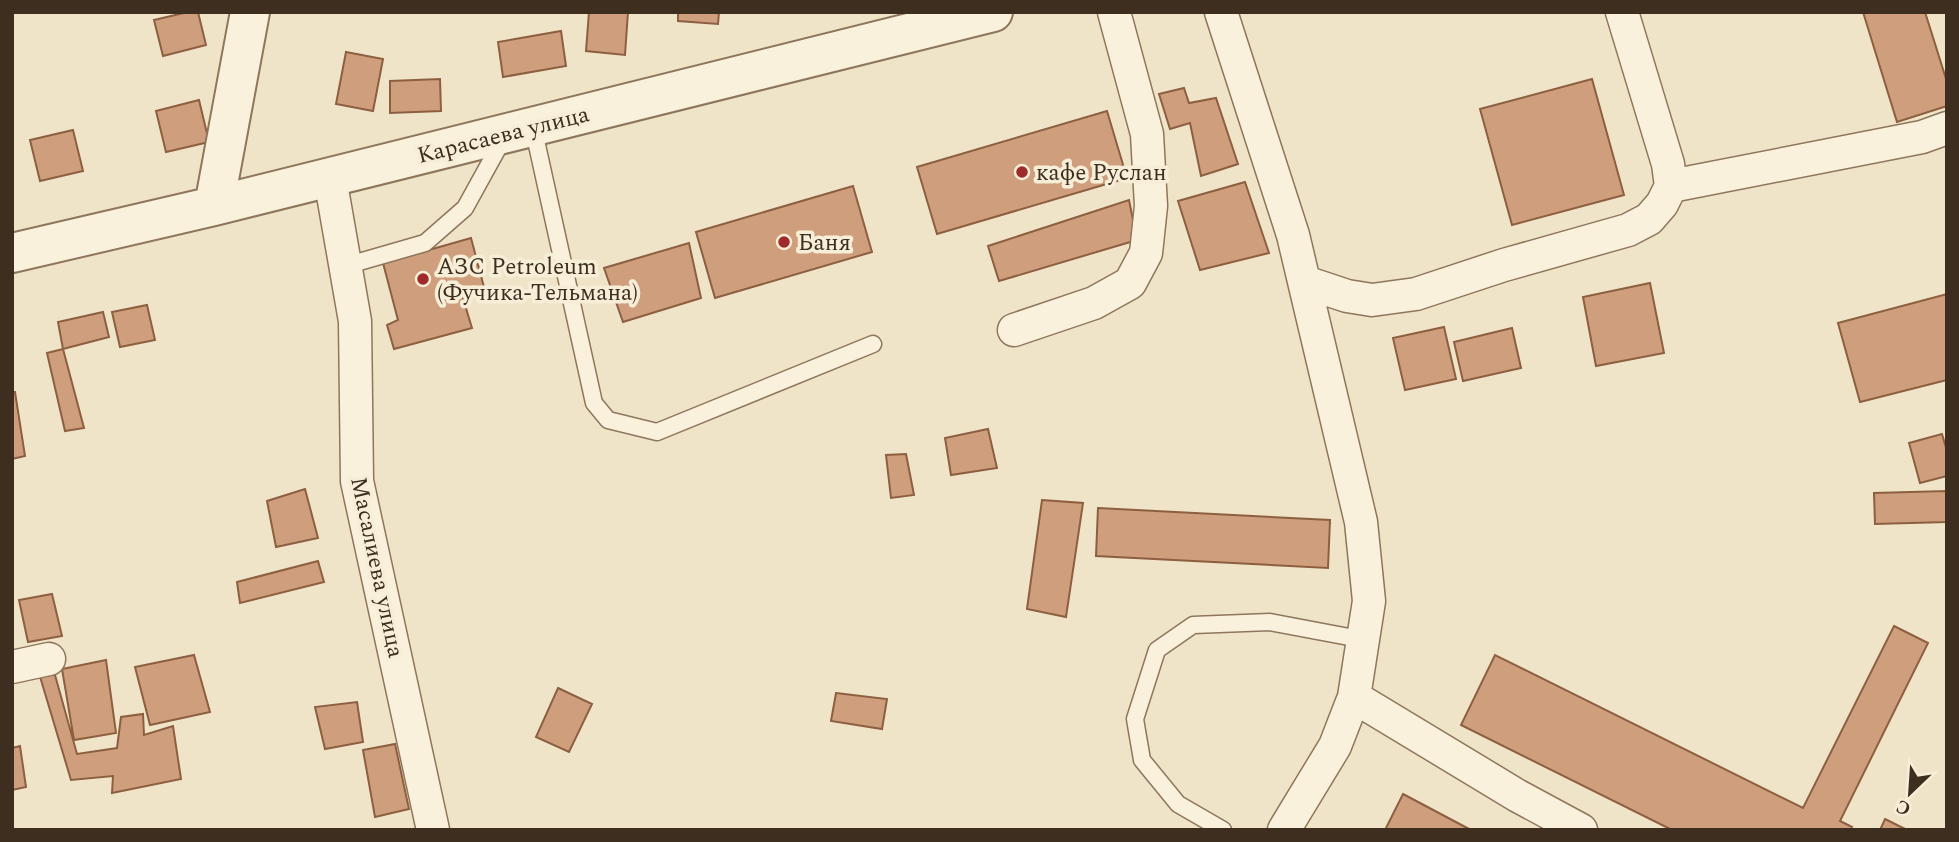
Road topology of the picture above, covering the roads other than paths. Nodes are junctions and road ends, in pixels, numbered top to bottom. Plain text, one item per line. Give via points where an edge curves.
1 (250, 12) edge
2 (993, 12) edge
3 (1114, 12) edge
4 (1221, 12) edge
5 (1622, 12) edge
6 (891, 26) edge
7 (1947, 128) edge
8 (520, 130) junction
9 (330, 177) junction
10 (1671, 186) junction
11 (214, 206) junction
12 (12, 253) edge
13 (345, 266) junction
14 (1305, 282) junction
15 (1014, 330) dead end
16 (873, 344) dead end
17 (1365, 640) junction
18 (49, 659) dead end
19 (12, 667) edge
20 (1354, 696) junction
21 (433, 830) edge
22 (1223, 830) edge
23 (1284, 830) edge
24 (1581, 830) edge

1 - 11 street
2 - 6 street, Карасаева улица
3 - 15 street via 1147,134 1151,206 1146,253 1130,283 1094,303
4 - 14 street
5 - 10 street
6 - 8 street, Карасаева улица
7 - 10 street
8 - 9 street, Карасаева улица
8 - 13 lane via 465,208 425,243
8 - 16 lane via 594,402 608,420 657,432
9 - 11 street, Карасаева улица
9 - 13 street, Масалиева улица
10 - 14 street via 1649,219 1628,230 1416,293 1372,300
11 - 12 street, Карасаева улица
13 - 21 street, Масалиева улица via 355,321 357,481
14 - 17 street via 1361,522 1369,601
17 - 20 street
17 - 22 lane via 1270,622 1193,625 1157,650 1135,719 1142,760 1178,804
18 - 19 street
20 - 23 street via 1335,746
20 - 24 street

